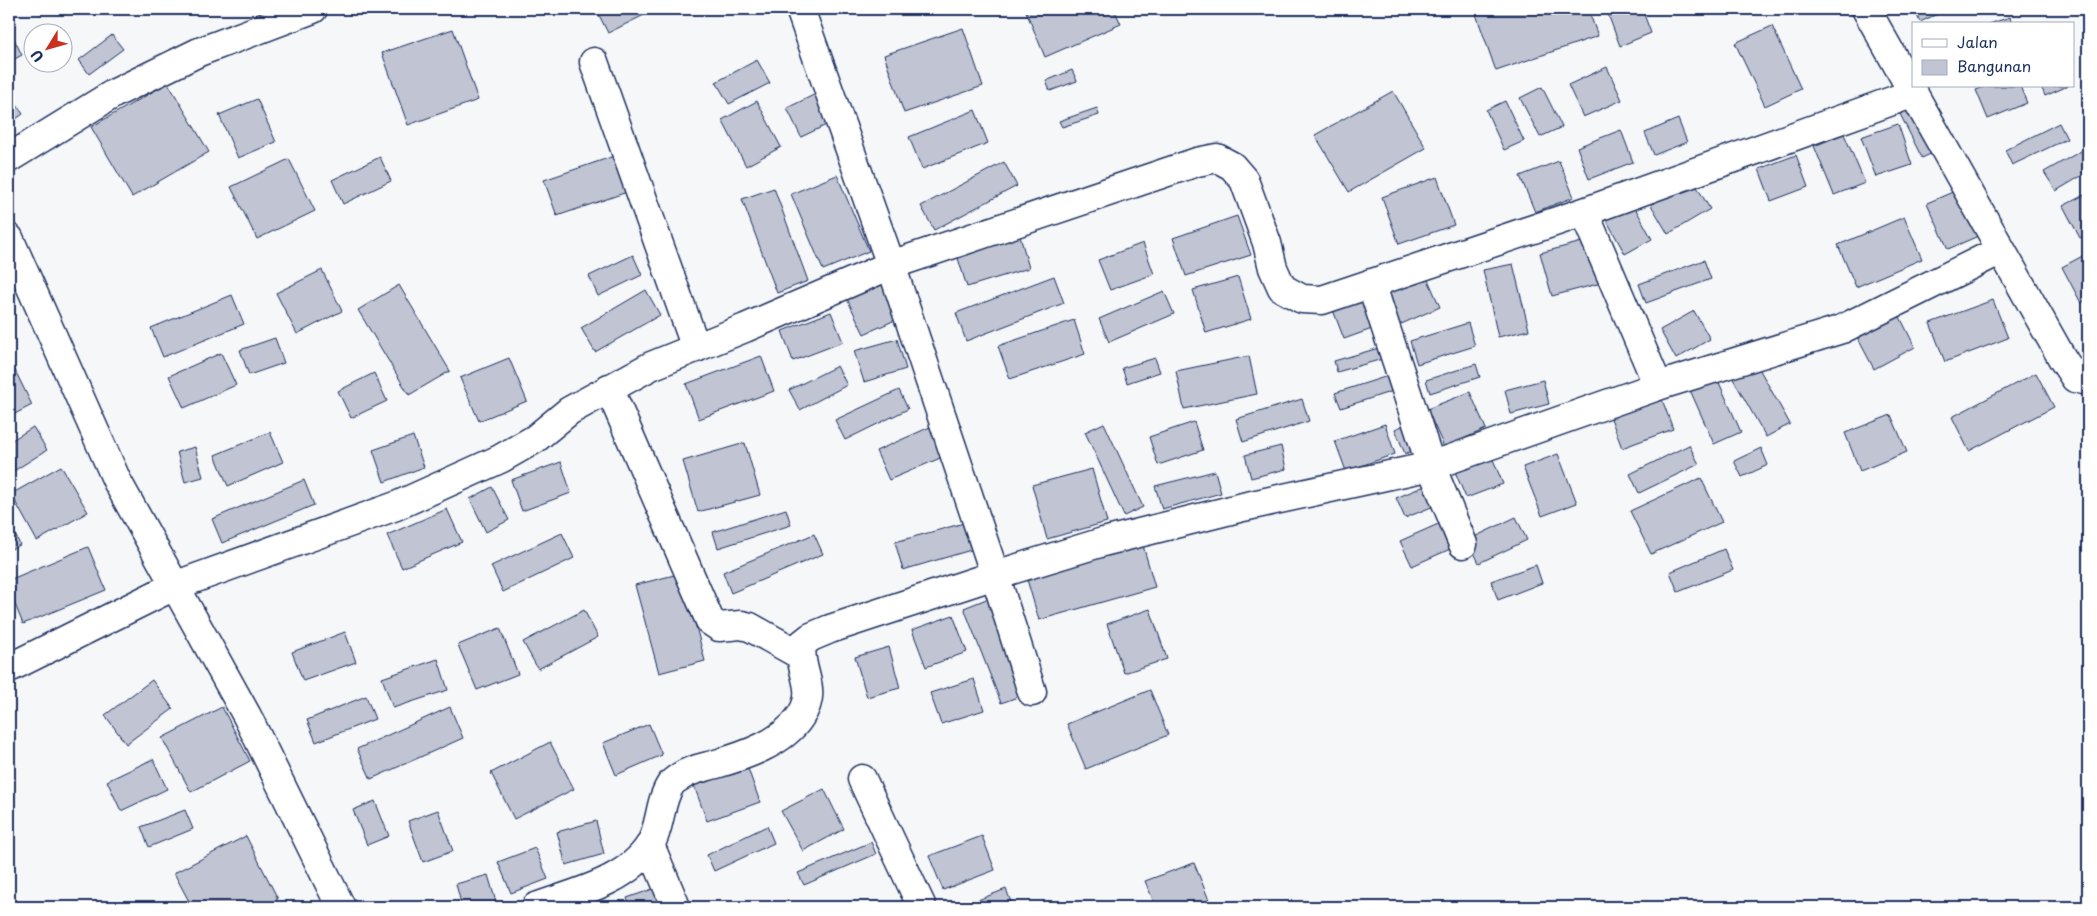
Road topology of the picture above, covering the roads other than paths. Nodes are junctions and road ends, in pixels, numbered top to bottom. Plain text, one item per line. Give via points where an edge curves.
1 (313, 9) edge
2 (800, 9) edge
3 (1866, 9) edge
4 (594, 62) dead end
5 (1914, 93) junction
6 (9, 158) edge
7 (1584, 212) junction
8 (9, 238) edge
9 (2002, 250) junction
10 (891, 265) junction
11 (1372, 283) junction
12 (696, 348) junction
13 (2088, 382) edge
14 (1658, 386) junction
15 (608, 388) junction
16 (1431, 466) junction
17 (1463, 544) dead end
18 (995, 574) junction
19 (174, 586) junction
20 (800, 655) junction
21 (9, 668) edge
22 (1032, 692) dead end
23 (862, 779) dead end
24 (650, 845) junction
25 (341, 907) edge
26 (536, 907) edge
27 (676, 907) edge
28 (922, 907) edge

1 - 6 street via 199,52 113,94
2 - 10 street
3 - 5 street
4 - 12 street
5 - 7 street
5 - 9 street
7 - 11 street
7 - 14 street
8 - 19 street via 117,480
9 - 13 street via 2075,378
9 - 14 street via 1842,329
10 - 11 street via 1217,158 1232,166 1244,180 1282,288 1302,300 1322,300
10 - 12 street
10 - 18 street
11 - 16 street
12 - 15 street
14 - 16 street
15 - 19 street via 500,460 396,506
15 - 20 street via 710,621 719,627 750,627
16 - 17 street
16 - 18 street via 1140,533
18 - 20 street via 830,629 802,644
18 - 22 street
19 - 21 street
19 - 25 street via 247,716
20 - 24 street via 810,696 801,716 788,731 768,744 686,773 671,783
23 - 28 street
24 - 26 street via 631,866 603,882
24 - 27 street

